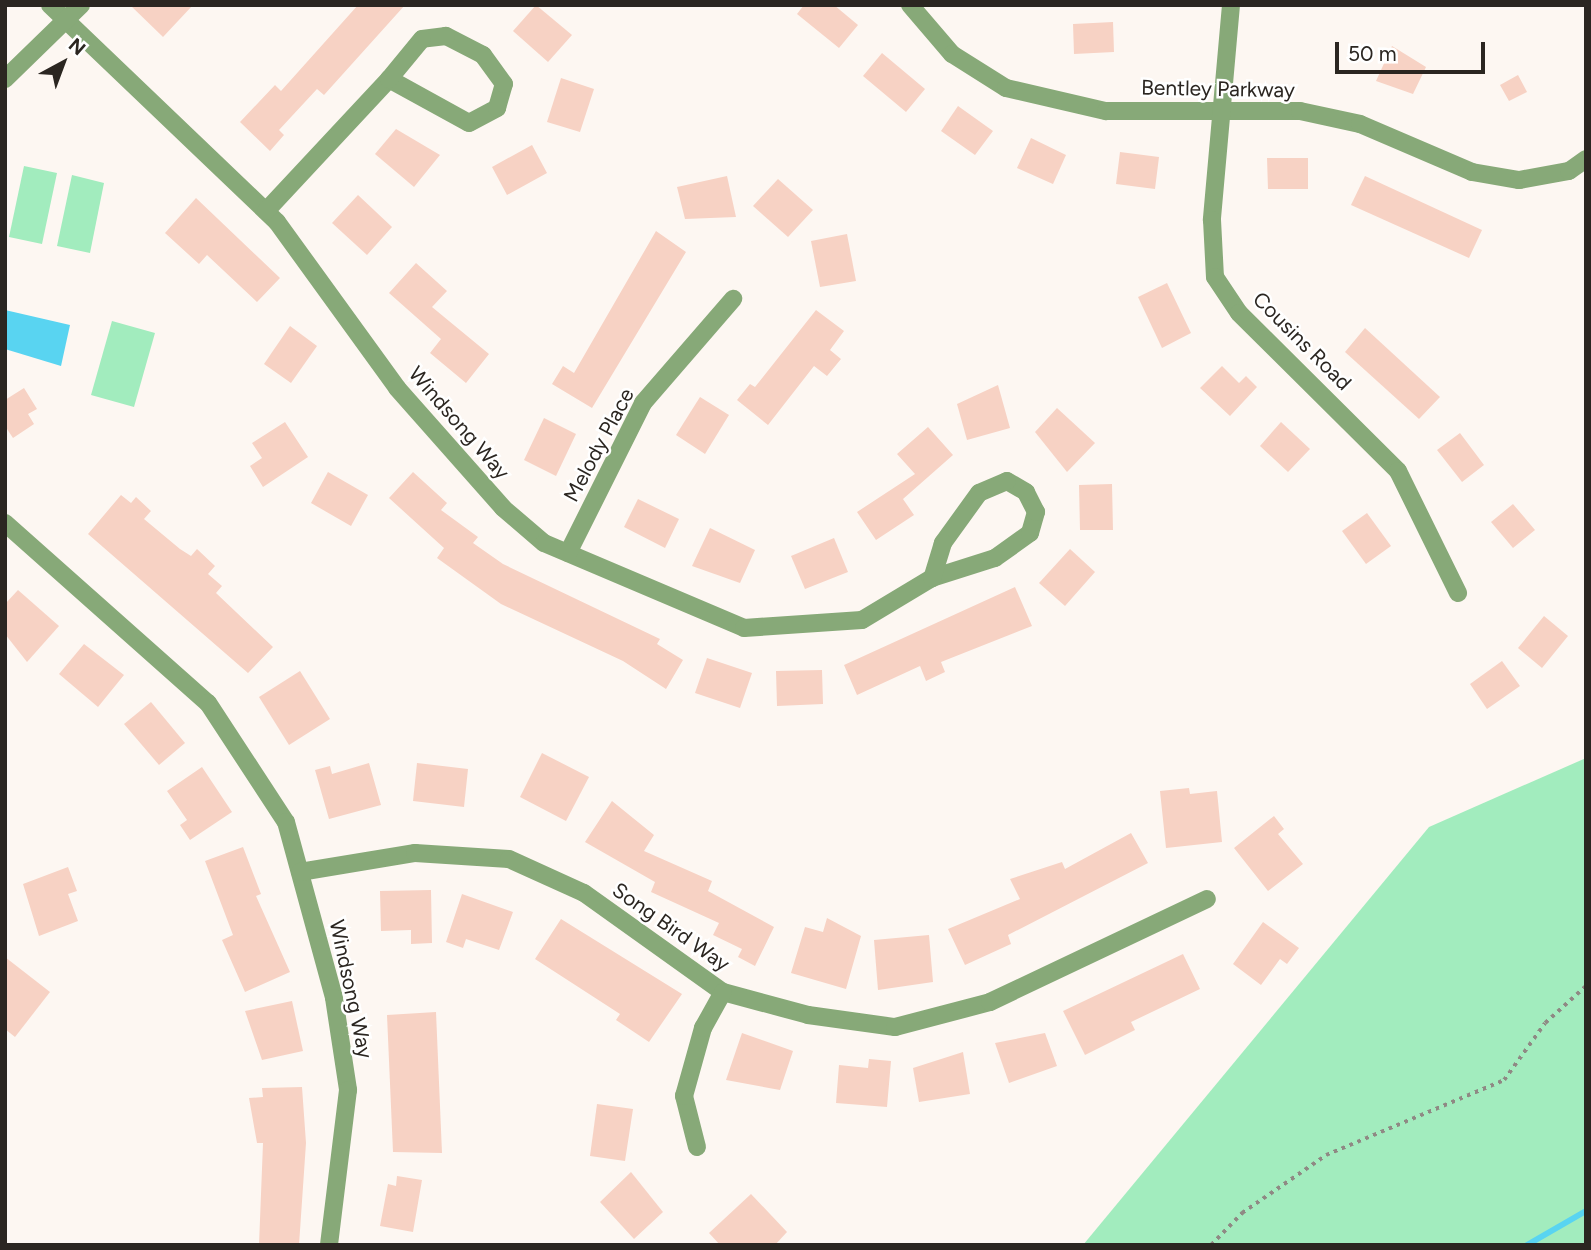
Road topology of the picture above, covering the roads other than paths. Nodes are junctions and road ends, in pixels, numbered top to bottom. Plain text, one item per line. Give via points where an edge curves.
1 (50, 5) edge
2 (81, 5) edge
3 (910, 5) edge
4 (1231, 5) edge
5 (65, 20) junction
6 (5, 79) edge
7 (389, 79) junction
8 (1223, 108) junction
9 (1586, 159) edge
10 (266, 211) junction
11 (733, 299) dead end
12 (5, 523) edge
13 (568, 554) junction
14 (932, 578) junction
15 (1458, 593) dead end
16 (300, 872) junction
17 (1207, 899) dead end
18 (723, 992) junction
19 (697, 1147) dead end
20 (329, 1245) edge

1 - 5 street, Windsong Way
2 - 5 street
3 - 8 street, Bentley Parkway via 952,54 1006,88 1106,111
4 - 8 street, Cousins Road
5 - 6 street
5 - 10 street, Windsong Way
7 - 7 street via 469,123 497,108 504,84 483,55 446,36 422,38
7 - 10 street
8 - 9 street, Bentley Parkway via 1300,111 1360,124 1472,172 1519,180 1569,171
8 - 15 street, Cousins Road via 1212,220 1215,277 1239,313 1398,471
10 - 13 street, Windsong Way via 397,388 503,508 544,543
11 - 13 street, Melody Place via 643,403
12 - 16 street, Windsong Way via 208,703 286,822
13 - 14 street, Windsong Way via 744,628 862,620
14 - 14 street, Windsong Way via 995,558 1030,533 1036,512 1026,492 1007,481 979,493 943,543
16 - 18 street, Song Bird Way via 415,853 509,859 584,893
16 - 20 street, Windsong Way via 334,998 348,1090
17 - 18 street, Song Bird Way via 990,1002 895,1027 808,1015
18 - 19 street via 703,1028 684,1096

